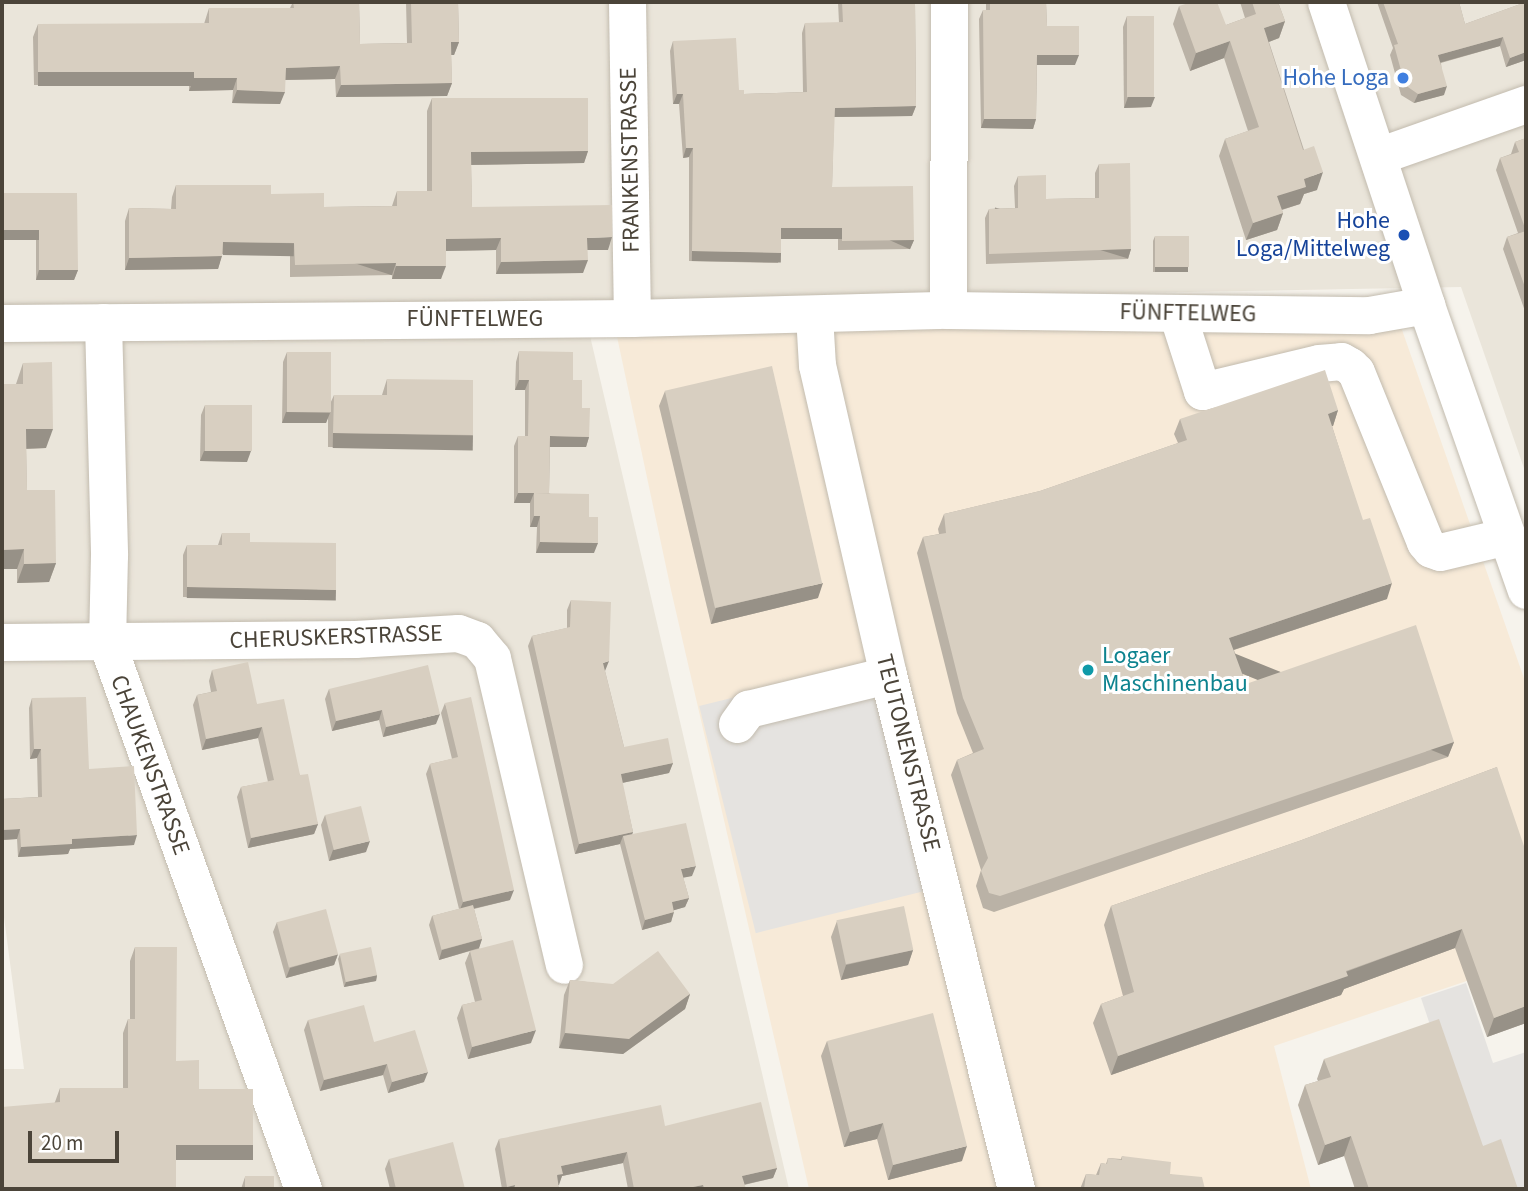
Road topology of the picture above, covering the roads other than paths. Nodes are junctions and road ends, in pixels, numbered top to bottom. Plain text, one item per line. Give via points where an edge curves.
1 (627, 2) edge
2 (949, 2) edge
3 (1326, 2) edge
4 (1526, 104) edge
5 (1378, 156) junction
6 (1426, 305) junction
7 (948, 310) junction
8 (1177, 313) junction
9 (814, 315) junction
10 (632, 318) junction
11 (103, 322) junction
12 (2, 323) edge
13 (1507, 536) junction
14 (1525, 585) edge
15 (2, 642) edge
16 (107, 643) junction
17 (888, 674) junction
18 (737, 724) dead end
19 (564, 965) dead end
20 (303, 1189) edge
21 (1016, 1189) edge

1 - 10 street, FRANKENSTRASSE
2 - 7 street
3 - 5 street
4 - 5 street
5 - 6 street
6 - 8 street, FÜNFTELWEG via 1369,315
6 - 13 street
7 - 8 street, FÜNFTELWEG
7 - 9 street, FÜNFTELWEG
8 - 13 street via 1202,391 1319,363 1341,361 1350,366 1431,550 1440,552
9 - 10 street, FÜNFTELWEG
9 - 17 street, TEUTONENSTRASSE via 817,365
10 - 11 street, FÜNFTELWEG
11 - 12 street, FÜNFTELWEG
11 - 16 street, CHAUKENSTRASSE
13 - 14 street
15 - 16 street, CHERUSKERSTRASSE
16 - 19 street, CHERUSKERSTRASSE via 458,633 477,640 492,658
16 - 20 street, CHAUKENSTRASSE
17 - 18 street via 748,709
17 - 21 street, TEUTONENSTRASSE

